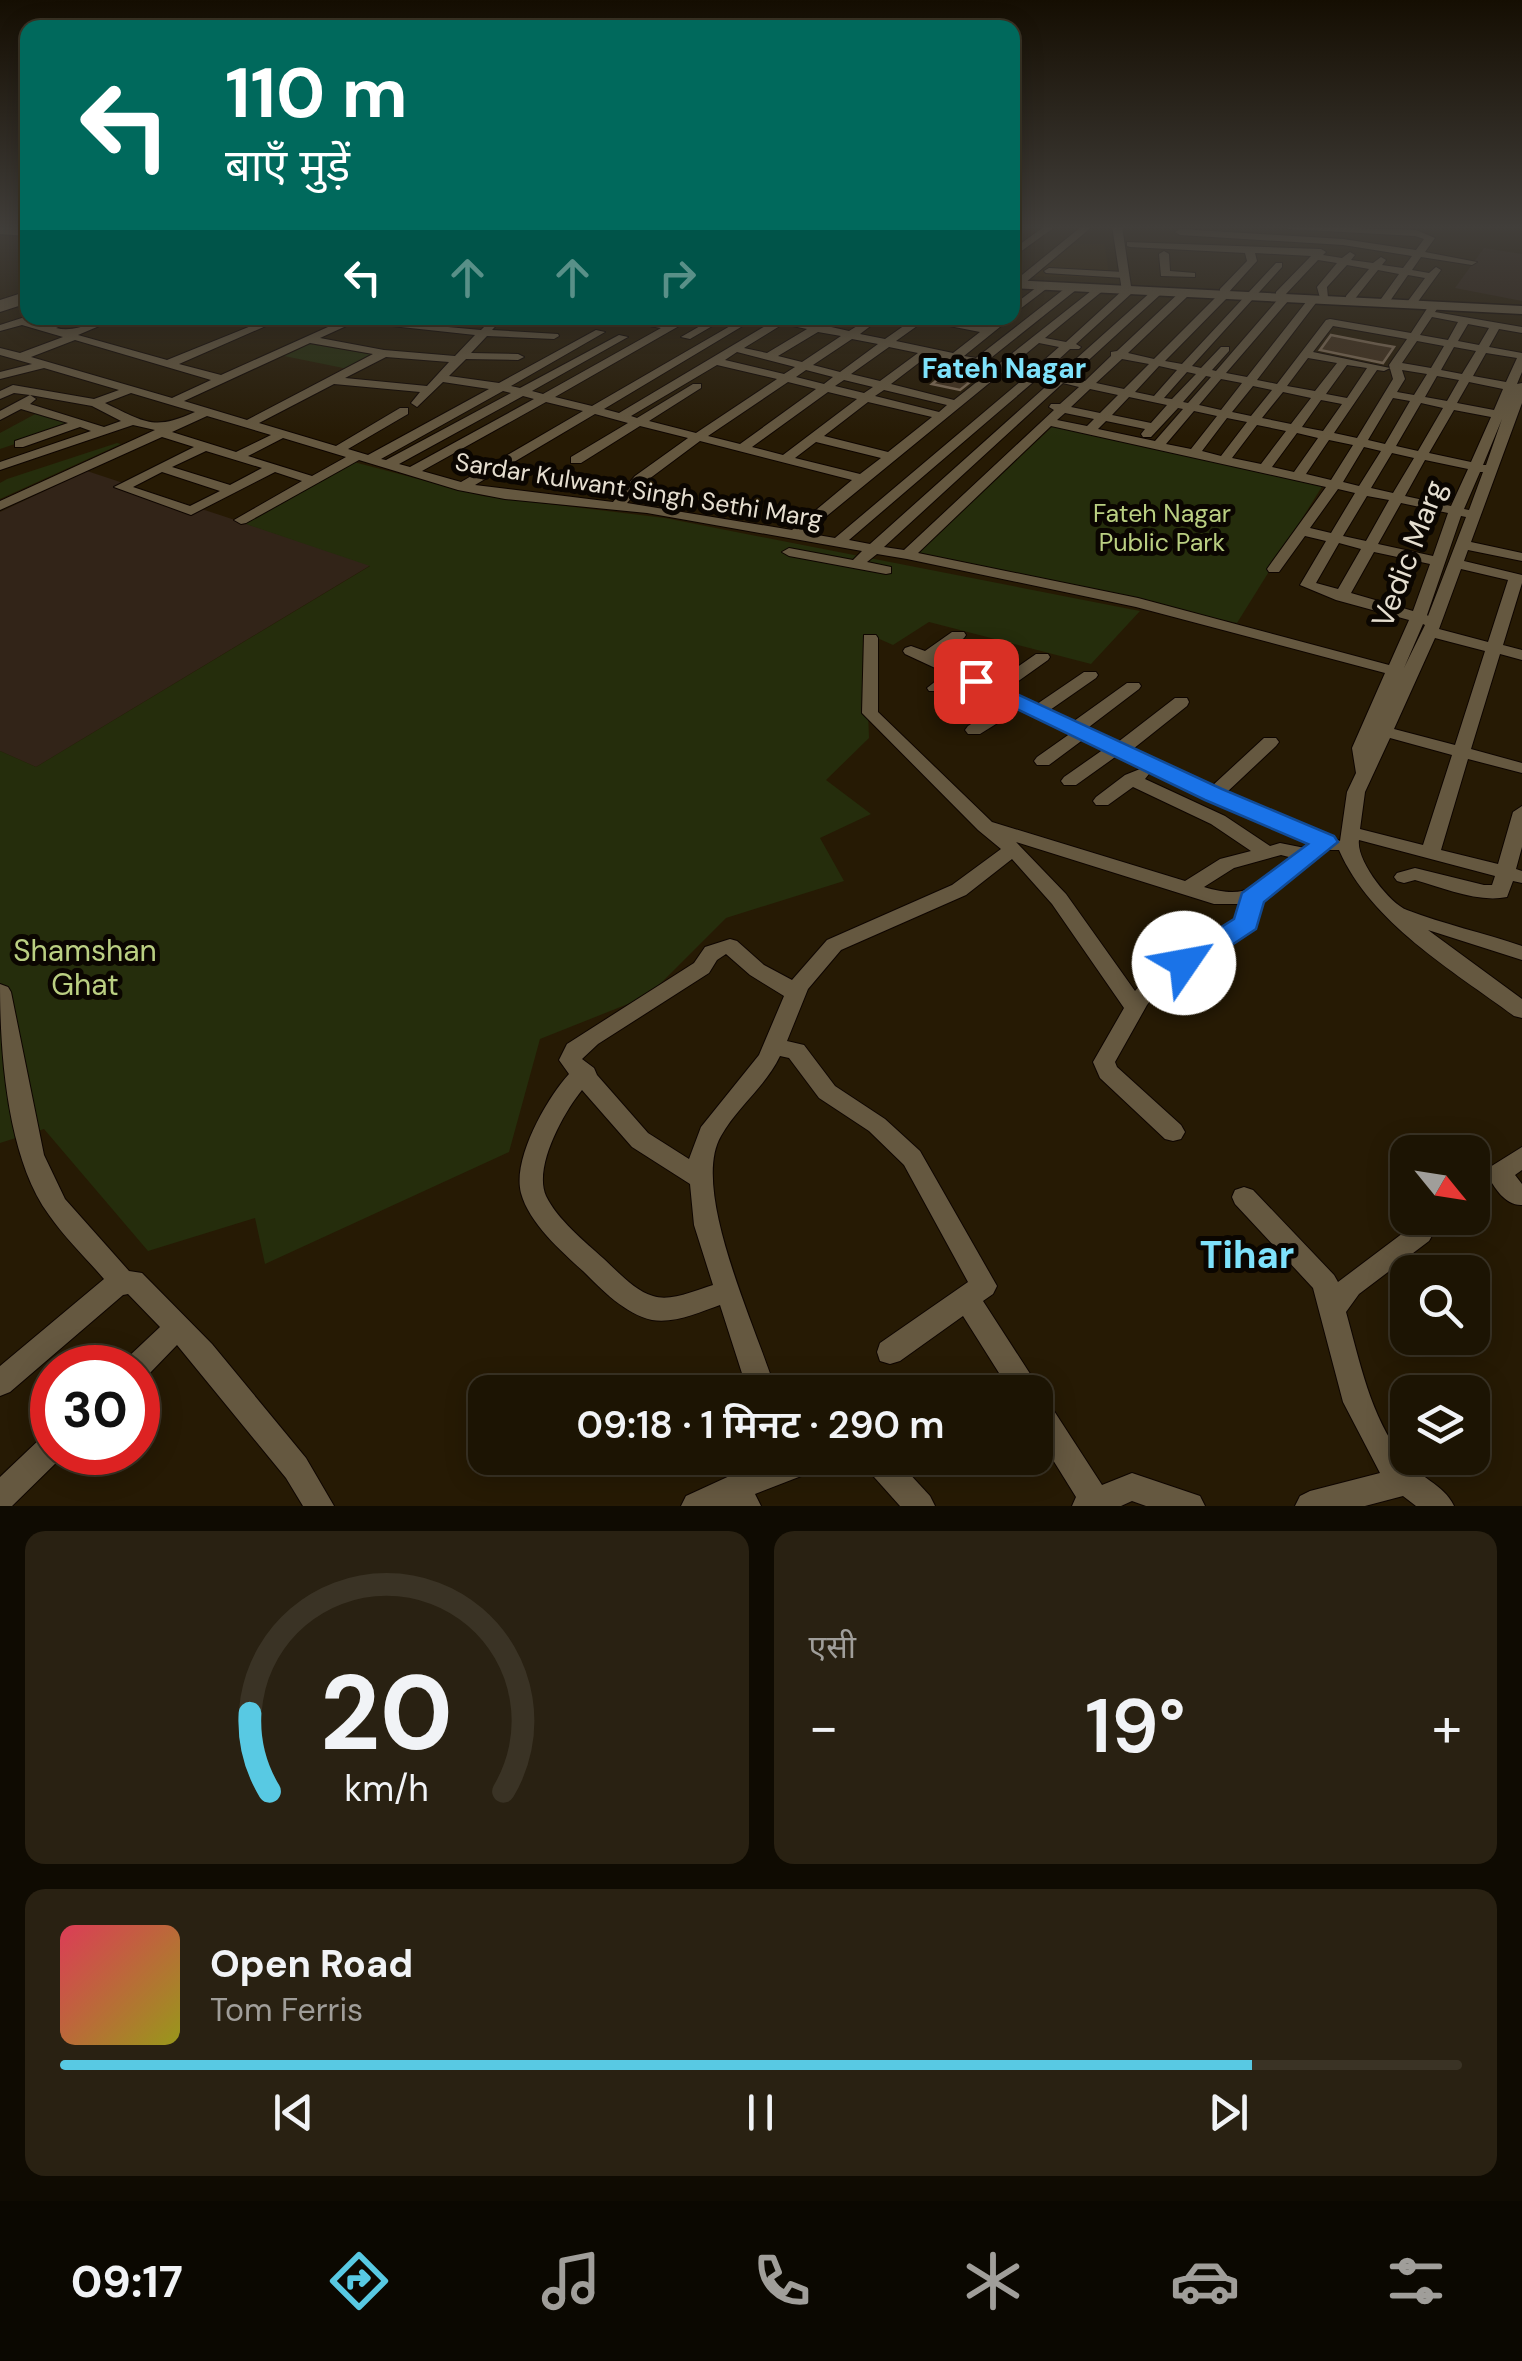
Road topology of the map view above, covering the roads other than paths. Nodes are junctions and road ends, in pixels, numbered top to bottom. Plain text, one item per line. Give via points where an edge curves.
1 (1061, 296) edge
2 (1091, 296) edge
3 (1128, 296) edge
4 (1131, 296) edge
5 (1152, 296) edge
6 (1180, 296) edge
7 (1221, 296) edge
8 (1249, 296) edge
9 (1282, 296) edge
10 (1287, 296) edge
11 (1351, 296) edge
12 (1394, 296) edge
13 (1417, 296) edge
14 (1319, 298) junction
15 (1414, 300) junction
16 (1392, 302) junction
17 (1172, 305) junction
18 (1522, 308) edge
19 (1432, 310) junction
20 (1207, 312) junction
21 (1337, 313) junction
22 (1232, 316) junction
23 (1020, 318) edge
24 (1369, 318) dead end
25 (1030, 320) junction
26 (1465, 320) junction
27 (1264, 322) junction
28 (38, 325) edge
29 (55, 325) edge
30 (96, 325) edge
31 (262, 325) edge
32 (341, 325) edge
33 (412, 325) edge
34 (449, 325) edge
35 (491, 325) edge
36 (660, 325) edge
37 (675, 325) edge
38 (707, 325) edge
39 (738, 325) edge
40 (769, 325) edge
41 (807, 325) edge
42 (825, 325) edge
43 (866, 325) edge
44 (913, 325) edge
45 (959, 325) edge
46 (973, 325) edge
47 (998, 325) edge
48 (1496, 325) junction
49 (1056, 326) junction
50 (1384, 326) junction
51 (671, 327) junction
52 (970, 327) junction
53 (1292, 327) junction
54 (570, 328) dead end
55 (819, 328) junction
56 (44, 329) junction
57 (445, 329) junction
58 (1522, 330) edge
59 (990, 331) junction
60 (600, 332) dead end
61 (852, 334) junction
62 (70, 336) junction
63 (554, 336) dead end
64 (959, 336) dead end
65 (624, 337) dead end
66 (686, 337) dead end
67 (1410, 337) junction
68 (310, 340) junction
69 (1039, 340) junction
70 (890, 344) junction
71 (947, 344) dead end
72 (1451, 344) junction
73 (1070, 346) junction
74 (736, 349) junction
75 (1225, 349) dead end
76 (1481, 349) junction
77 (0, 350) edge
78 (1093, 350) junction
79 (1274, 350) junction
80 (931, 352) junction
81 (384, 353) junction
82 (1121, 355) junction
83 (1305, 355) junction
84 (20, 357) junction
85 (518, 357) dead end
86 (769, 357) junction
87 (955, 357) junction
88 (1522, 357) edge
89 (462, 358) junction
90 (716, 361) junction
91 (1344, 361) junction
92 (0, 362) edge
93 (978, 362) junction
94 (1156, 362) junction
95 (45, 364) junction
96 (168, 364) junction
97 (858, 365) junction
98 (805, 366) junction
99 (1374, 367) junction
100 (1004, 368) junction
101 (1394, 368) junction
102 (1184, 369) junction
103 (1203, 372) junction
104 (1434, 372) junction
105 (898, 374) junction
106 (842, 375) junction
107 (1038, 375) junction
108 (0, 376) edge
109 (1220, 376) junction
110 (787, 378) junction
111 (1467, 378) junction
112 (222, 379) junction
113 (444, 379) junction
114 (333, 380) junction
115 (1061, 380) junction
116 (1250, 382) junction
117 (697, 386) dead end
118 (882, 386) junction
119 (1090, 386) junction
120 (502, 387) junction
121 (827, 387) junction
122 (1280, 388) junction
123 (1519, 389) edge
124 (132, 390) junction
125 (432, 390) junction
126 (521, 392) junction
127 (1125, 393) junction
128 (40, 394) junction
129 (1390, 394) junction
130 (0, 395) edge
131 (1318, 396) junction
132 (544, 398) junction
133 (869, 398) junction
134 (1010, 398) junction
135 (1156, 400) junction
136 (1418, 400) junction
137 (172, 402) junction
138 (1350, 402) junction
139 (1035, 403) junction
140 (20, 404) junction
141 (95, 404) junction
142 (956, 404) junction
143 (1174, 404) junction
144 (1451, 406) junction
145 (1192, 408) junction
146 (1064, 409) junction
147 (593, 410) junction
148 (205, 412) junction
149 (1022, 414) junction
150 (1225, 414) junction
151 (0, 416) edge
152 (942, 416) junction
153 (1102, 417) junction
154 (620, 418) junction
155 (1253, 420) junction
156 (1510, 420) edge
157 (132, 421) junction
158 (1047, 421) junction
159 (640, 422) junction
160 (81, 423) junction
161 (248, 424) junction
162 (1153, 427) junction
163 (1293, 429) junction
164 (104, 431) junction
165 (163, 431) junction
166 (1089, 431) junction
167 (282, 434) junction
168 (1326, 436) junction
169 (698, 437) junction
170 (915, 437) junction
171 (815, 438) junction
172 (1140, 442) junction
173 (1360, 443) junction
174 (19, 444) dead end
175 (1158, 445) junction
176 (204, 446) junction
177 (949, 446) junction
178 (743, 448) junction
179 (1388, 449) junction
180 (338, 450) junction
181 (978, 452) junction
182 (1194, 454) junction
183 (236, 456) junction
184 (890, 456) junction
185 (1423, 456) junction
186 (363, 458) junction
187 (576, 460) dead end
188 (786, 460) junction
189 (1010, 460) junction
190 (1224, 460) junction
191 (387, 465) junction
192 (161, 468) junction
193 (273, 468) junction
194 (1483, 468) junction
195 (1264, 469) junction
196 (411, 472) junction
197 (1, 474) edge
198 (1298, 476) junction
199 (862, 478) junction
200 (312, 480) junction
201 (1335, 484) junction
202 (463, 487) junction
203 (900, 489) junction
204 (231, 490) junction
205 (1364, 491) junction
206 (928, 497) junction
207 (1398, 498) junction
208 (0, 506) edge
209 (617, 506) junction
210 (961, 506) junction
211 (1456, 511) junction
212 (1473, 514) junction
213 (241, 520) dead end
214 (1303, 531) junction
215 (1335, 538) junction
216 (836, 544) junction
217 (1461, 544) junction
218 (791, 545) junction
219 (1370, 546) junction
220 (871, 550) junction
221 (908, 555) junction
222 (1522, 557) edge
223 (1446, 563) junction
224 (857, 564) junction
225 (1274, 569) dead end
226 (886, 570) dead end
227 (1519, 579) edge
228 (1340, 597) junction
229 (1427, 624) junction
230 (958, 636) dead end
231 (870, 638) dead end
232 (997, 646) dead end
233 (1494, 648) junction
234 (1522, 655) edge
235 (1042, 657) dead end
236 (958, 672) junction
237 (1402, 673) junction
238 (1090, 675) dead end
239 (1134, 686) dead end
240 (935, 688) dead end
241 (995, 690) junction
242 (1020, 701) junction
243 (1181, 702) dead end
244 (1040, 710) junction
245 (974, 730) dead end
246 (1081, 730) junction
247 (1384, 731) junction
248 (1270, 742) dead end
249 (1120, 748) junction
250 (1461, 750) junction
251 (1043, 762) dead end
252 (1153, 766) junction
253 (1522, 768) edge
254 (1364, 772) junction
255 (1131, 779) junction
256 (1070, 781) dead end
257 (1214, 794) junction
258 (1102, 801) dead end
259 (1522, 812) edge
260 (986, 826) junction
261 (1349, 841) junction
262 (1326, 842) junction
263 (1012, 849) junction
264 (1430, 852) junction
265 (1267, 853) junction
266 (1309, 855) junction
267 (1515, 875) edge
268 (1404, 876) dead end
269 (1190, 887) junction
270 (1252, 899) junction
271 (1398, 913) junction
272 (1522, 953) edge
273 (0, 992) edge
274 (795, 992) junction
275 (1135, 1007) junction
276 (1522, 1010) edge
277 (774, 1048) junction
278 (586, 1074) junction
279 (1173, 1132) dead end
280 (1522, 1157) edge
281 (701, 1179) junction
282 (1518, 1196) dead end
283 (1244, 1197) dead end
284 (1419, 1235) edge
285 (128, 1282) junction
286 (727, 1292) junction
287 (966, 1298) junction
288 (1332, 1311) junction
289 (178, 1327) junction
290 (160, 1345) edge
291 (890, 1352) dead end
292 (756, 1375) edge
293 (1015, 1375) edge
294 (0, 1383) edge
295 (1053, 1437) edge
296 (30, 1468) edge
297 (772, 1475) edge
298 (892, 1475) edge
299 (1406, 1482) junction
300 (0, 1497) edge
301 (740, 1498) edge
302 (1093, 1505) edge
303 (319, 1506) edge
304 (696, 1506) edge
305 (920, 1506) edge
306 (1190, 1506) edge
307 (1310, 1506) edge
308 (1439, 1506) edge

1 - 25 street
2 - 49 street
3 - 73 street
4 - 78 street
5 - 17 street
6 - 17 street
7 - 20 street
8 - 22 street
9 - 27 street
10 - 14 main road
11 - 21 street
12 - 16 street
13 - 15 street
14 - 21 main road
14 - 53 street
15 - 16 main road
15 - 18 main road
16 - 19 main road
16 - 21 main road
16 - 50 street
17 - 20 street
17 - 82 street
18 - 19 main road
19 - 26 street
19 - 67 street
20 - 22 street
20 - 94 street
21 - 24 street
21 - 50 street
21 - 53 street
21 - 67 street
21 - 83 street
22 - 27 street
22 - 102 street
23 - 25 street
25 - 49 street
25 - 93 street
26 - 48 street
26 - 72 street
27 - 109 street
28 - 56 street
29 - 56 street
30 - 62 street
31 - 96 street
32 - 68 street
33 - 57 street
34 - 57 street
35 - 54 street
35 - 57 street
35 - 63 street
35 - 89 street
36 - 51 street
37 - 51 street
38 - 66 street
39 - 147 street
40 - 74 street
41 - 55 street
42 - 55 street
43 - 61 street
44 - 70 street
45 - 52 street
46 - 52 street
47 - 59 street
48 - 58 street
48 - 76 street
49 - 69 street
50 - 67 street
51 - 132 street
52 - 59 street
52 - 64 street
53 - 79 street
55 - 61 street
55 - 86 street
56 - 62 street
59 - 87 street
60 - 120 street
61 - 70 street
61 - 98 street
62 - 84 street
62 - 96 street
65 - 126 street
67 - 72 street
67 - 101 street
68 - 81 street
68 - 112 street
69 - 73 street
69 - 100 street
70 - 80 street
70 - 97 street
71 - 80 street
72 - 76 street
72 - 104 street
73 - 78 street
73 - 107 street
74 - 86 street
74 - 90 street
75 - 103 street
76 - 88 street
76 - 111 street
77 - 84 street, Sardar Kulwant Singh Sethi Marg
78 - 82 street
78 - 115 street
79 - 83 street
79 - 116 street
80 - 87 street
80 - 105 street
81 - 89 street
81 - 114 street
82 - 94 street
82 - 119 street
83 - 91 street
83 - 122 street
84 - 92 street
84 - 95 street, Sardar Kulwant Singh Sethi Marg
85 - 89 street
86 - 98 street
87 - 93 street
88 - 123 street, Vedic Marg
89 - 113 street
90 - 110 street
90 - 154 street
91 - 99 street
91 - 131 street
93 - 100 street
94 - 102 street
94 - 127 street
95 - 108 street
95 - 124 street, Sardar Kulwant Singh Sethi Marg
96 - 112 street
97 - 105 street
97 - 106 street
98 - 106 street
98 - 110 street
99 - 101 street
99 - 138 street
100 - 107 street
100 - 142 street
101 - 104 street
101 - 129 street via 1400,379
102 - 103 street
102 - 135 street
103 - 109 street
103 - 143 street
104 - 111 street
104 - 136 street
105 - 118 street
106 - 118 street
106 - 121 street
107 - 115 street
107 - 134 street
109 - 116 street
109 - 145 street
110 - 121 street
110 - 169 street
111 - 123 street
111 - 144 street
112 - 137 street
113 - 120 street
113 - 125 street
114 - 125 street
114 - 161 street
115 - 119 street
115 - 139 street
116 - 122 street
116 - 150 street
117 - 159 street
118 - 133 street
118 - 142 street
119 - 127 street
119 - 146 street
120 - 126 street
120 - 186 street
121 - 133 street
121 - 178 street
122 - 131 street
122 - 155 street
123 - 156 street, Vedic Marg
124 - 137 street, Sardar Kulwant Singh Sethi Marg
124 - 141 street
125 - 180 street
126 - 132 street
126 - 191 street
127 - 135 street
127 - 153 street
128 - 130 street via 13,388
128 - 140 street
128 - 141 street
129 - 136 street
129 - 173 street
131 - 138 street
131 - 163 street
132 - 147 street
132 - 196 street
133 - 152 street
133 - 171 street
134 - 139 street
134 - 177 street
135 - 143 street
136 - 144 street
136 - 179 street
137 - 148 street, Sardar Kulwant Singh Sethi Marg
138 - 168 street
139 - 146 street
139 - 149 street
140 - 151 street
140 - 160 street
141 - 157 street
142 - 152 street
143 - 145 street
143 - 162 street
144 - 156 street
144 - 185 street
145 - 150 street
145 - 175 street
146 - 153 street
146 - 158 street
147 - 154 street
147 - 202 street
148 - 161 street, Sardar Kulwant Singh Sethi Marg
148 - 165 street
149 - 158 street
149 - 181 street
150 - 155 street
150 - 182 street
152 - 170 street
153 - 162 street
153 - 166 street
154 - 159 street
155 - 163 street
155 - 190 street
156 - 194 street, Vedic Marg
157 - 164 street
157 - 165 street
158 - 166 street
158 - 189 street
159 - 169 street
159 - 187 street
160 - 164 street
160 - 174 street
161 - 167 street, Sardar Kulwant Singh Sethi Marg
162 - 172 street
163 - 168 street
163 - 195 street
164 - 197 street
165 - 176 street
165 - 208 street
166 - 172 street
167 - 180 street, Sardar Kulwant Singh Sethi Marg
167 - 183 street
168 - 173 street
168 - 198 street
169 - 178 street
169 - 209 street via 640,479
170 - 177 street
170 - 184 street
171 - 184 street
171 - 188 street
172 - 175 street
173 - 179 street
173 - 201 street
175 - 182 street
176 - 183 street
176 - 192 street
177 - 181 street
177 - 203 street
178 - 188 street
179 - 185 street
179 - 205 street
180 - 186 street, Sardar Kulwant Singh Sethi Marg
181 - 189 street
181 - 206 street
182 - 190 street
183 - 193 street
184 - 199 street
185 - 194 street
185 - 207 street
186 - 191 street, Sardar Kulwant Singh Sethi Marg
186 - 200 street
188 - 199 street
189 - 210 street
190 - 195 street
191 - 196 street, Sardar Kulwant Singh Sethi Marg
192 - 204 street
192 - 204 street via 121,487 191,511
193 - 200 street
193 - 204 street
194 - 211 street, Vedic Marg
194 - 212 street, Vedic Marg
195 - 198 street
196 - 202 street, Sardar Kulwant Singh Sethi Marg
198 - 201 street
199 - 203 street
199 - 218 street
200 - 213 street
201 - 205 street
201 - 214 street
202 - 209 street, Sardar Kulwant Singh Sethi Marg
203 - 206 street
203 - 216 street
205 - 207 street
205 - 215 street
206 - 210 street
206 - 220 street
207 - 211 street
207 - 219 street
209 - 218 street, Sardar Kulwant Singh Sethi Marg via 720,521
210 - 221 street
211 - 212 street
211 - 223 street, Vedic Marg
212 - 217 street, Vedic Marg
214 - 215 street
214 - 225 street
215 - 219 street
215 - 228 street via 1306,586
216 - 218 street, Sardar Kulwant Singh Sethi Marg
216 - 220 street, Sardar Kulwant Singh Sethi Marg
217 - 222 street
217 - 223 street, Vedic Marg
218 - 224 street
219 - 223 street
219 - 228 street
220 - 221 street, Sardar Kulwant Singh Sethi Marg
220 - 224 street
221 - 237 street, Sardar Kulwant Singh Sethi Marg via 1138,603
223 - 227 street
223 - 229 street, Vedic Marg
224 - 226 street
227 - 233 street
228 - 229 street
229 - 233 street
229 - 237 street, Vedic Marg
230 - 236 street via 918,654
231 - 260 street via 870,713
232 - 236 street
233 - 234 street
233 - 250 street
235 - 241 street
236 - 240 street
236 - 241 street
237 - 247 street, Vedic Marg
237 - 254 street, Vedic Marg via 1360,748
238 - 244 street
239 - 246 street
241 - 242 street
242 - 244 street
242 - 245 street
243 - 249 street
244 - 246 street
246 - 249 street
246 - 251 street
247 - 250 street
247 - 254 street, Vedic Marg
248 - 257 street
249 - 252 street
249 - 256 street
250 - 253 street
250 - 264 street
252 - 255 street
252 - 257 street
254 - 261 street, Vedic Marg
255 - 258 street
255 - 265 street via 1218,820
257 - 262 street
259 - 267 street
260 - 263 street
260 - 269 street
261 - 262 street
261 - 264 street
261 - 271 street via 1370,885
262 - 266 street
263 - 274 street via 959,890 841,939
263 - 275 street via 1059,899
264 - 267 street
265 - 266 street
265 - 269 street via 1227,863
266 - 270 street
267 - 268 street via 1496,894
269 - 270 street via 1221,899
270 - 275 street via 1246,923 1153,983
271 - 272 street
271 - 276 street
273 - 285 street via 32,1156 56,1206
274 - 277 street
274 - 278 street via 730,946 720,947 702,968 574,1050 570,1060
275 - 279 street via 1104,1065
277 - 281 street via 710,1134
277 - 287 street via 796,1051 827,1092 912,1158 984,1286
278 - 281 street via 640,1140
278 - 286 street via 561,1095 532,1167 535,1201 638,1303 665,1308
280 - 282 street via 1499,1174
281 - 286 street via 706,1224
283 - 288 street via 1315,1270
284 - 288 street via 1350,1286
285 - 289 street
285 - 294 street
286 - 292 street
287 - 291 street
287 - 293 street
288 - 299 street via 1357,1402
289 - 290 street
289 - 303 street via 296,1468
295 - 302 street
296 - 300 street
297 - 301 street
298 - 305 street
299 - 307 street
299 - 308 street
301 - 304 street
302 - 306 street via 1132,1487

